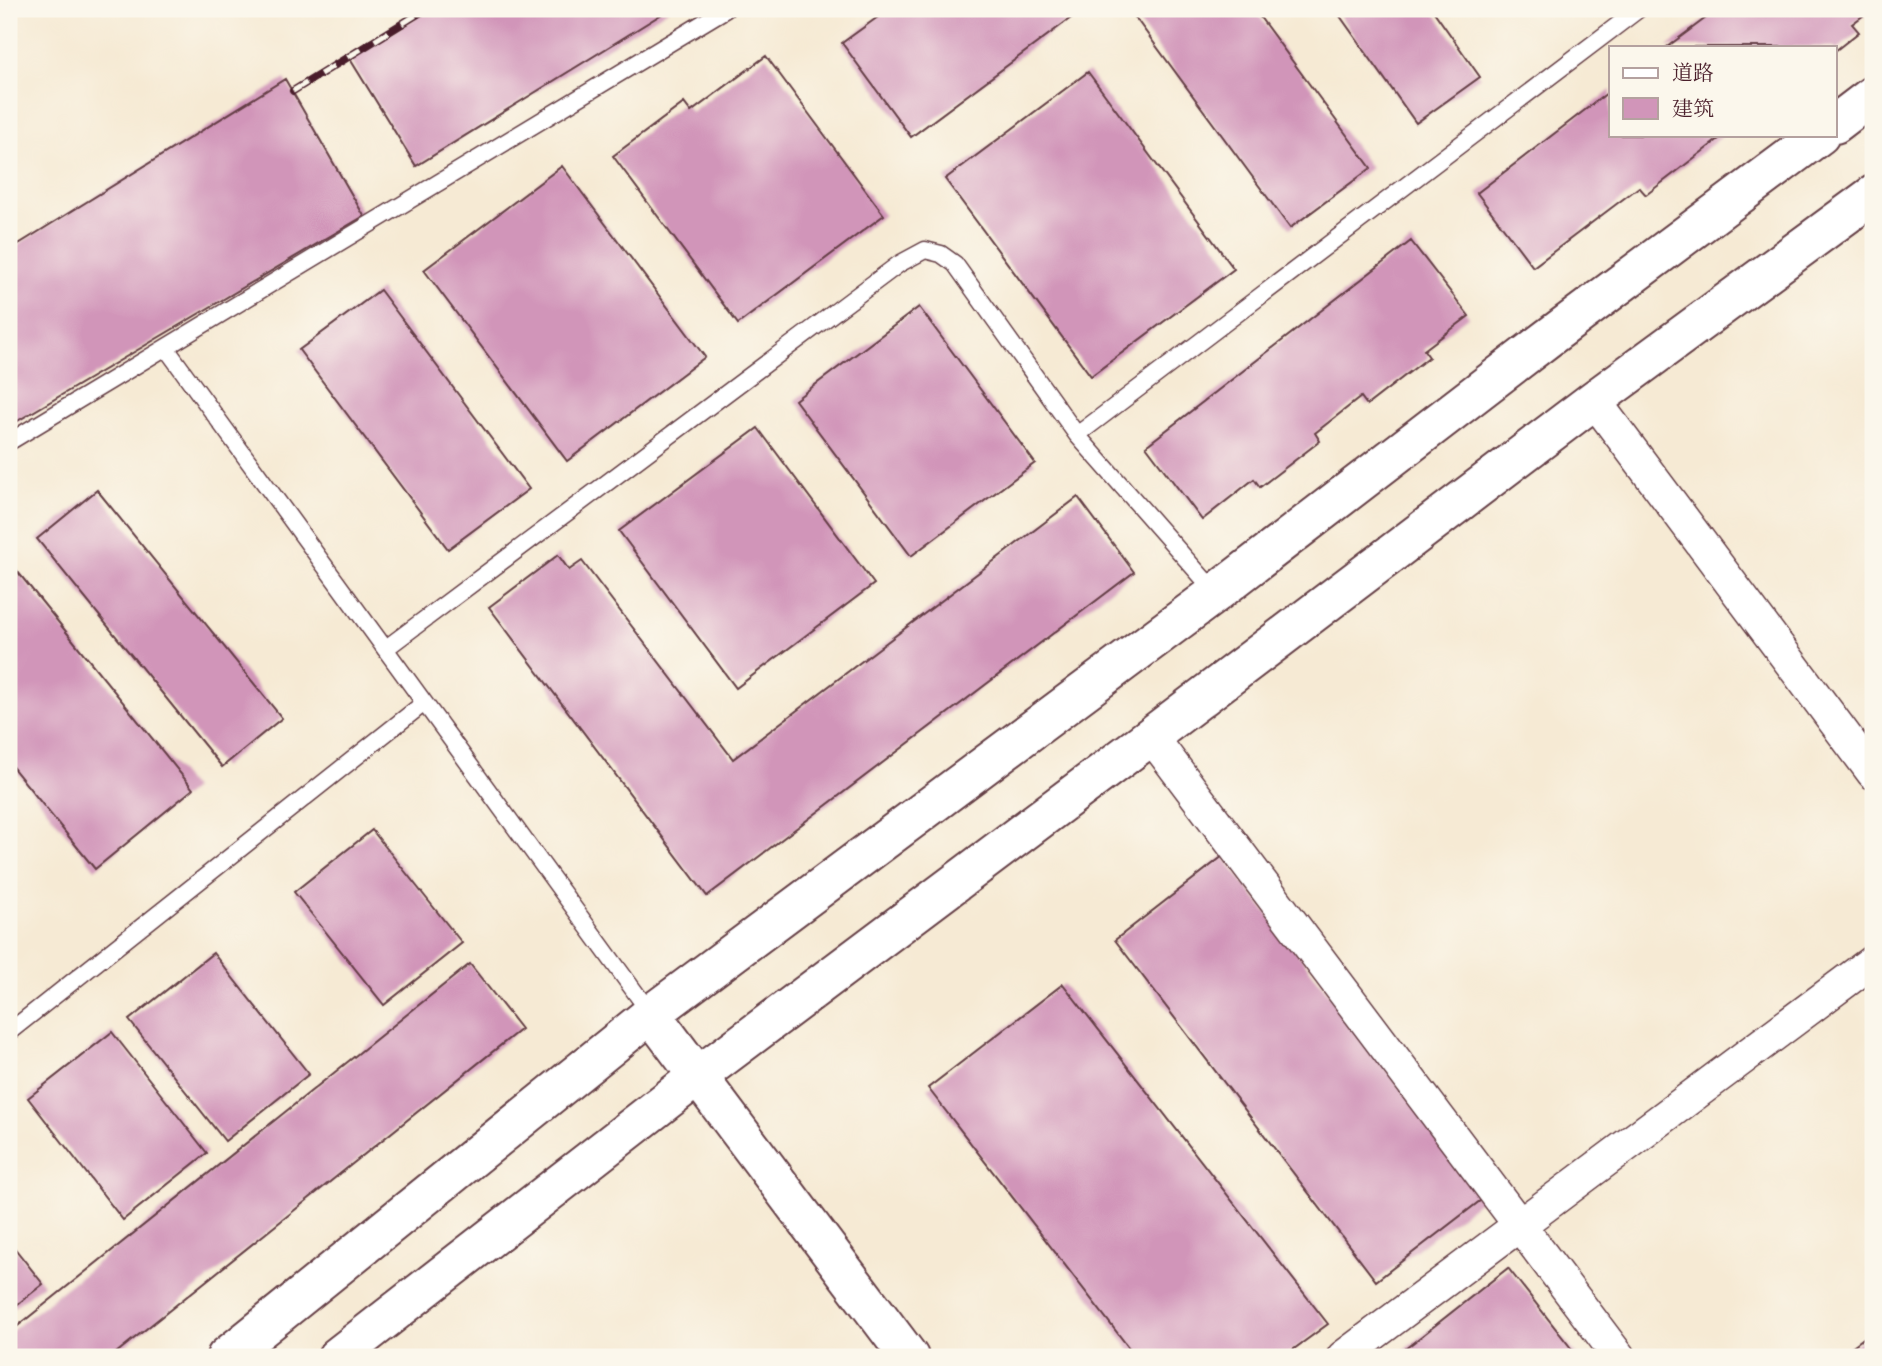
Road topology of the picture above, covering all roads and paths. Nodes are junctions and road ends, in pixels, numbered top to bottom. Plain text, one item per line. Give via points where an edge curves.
1 (726, 9) edge
2 (1639, 9) edge
3 (1873, 95) edge
4 (1836, 123) edge
5 (1819, 136) edge
6 (1873, 195) edge
7 (166, 348) junction
8 (1594, 400) junction
9 (1077, 435) junction
10 (9, 442) edge
11 (1216, 593) junction
12 (385, 649) junction
13 (424, 703) junction
14 (1152, 736) junction
15 (1873, 773) edge
16 (1873, 961) edge
17 (650, 1014) junction
18 (9, 1032) edge
19 (698, 1076) junction
20 (1520, 1225) junction
21 (226, 1357) edge
22 (337, 1357) edge
23 (909, 1357) edge
24 (1343, 1357) edge
25 (1619, 1357) edge

1 - 7 lane
2 - 9 lane
3 - 4 street
5 - 11 street
6 - 8 street
7 - 10 lane
7 - 12 lane
8 - 14 street
8 - 15 street
9 - 11 lane
9 - 12 lane via 955,264 925,250 899,264
11 - 17 street
12 - 13 lane
13 - 17 lane
13 - 18 lane
14 - 19 street
14 - 20 street
16 - 20 street
17 - 19 street
17 - 21 street
19 - 22 street
19 - 23 street
20 - 24 street
20 - 25 street

